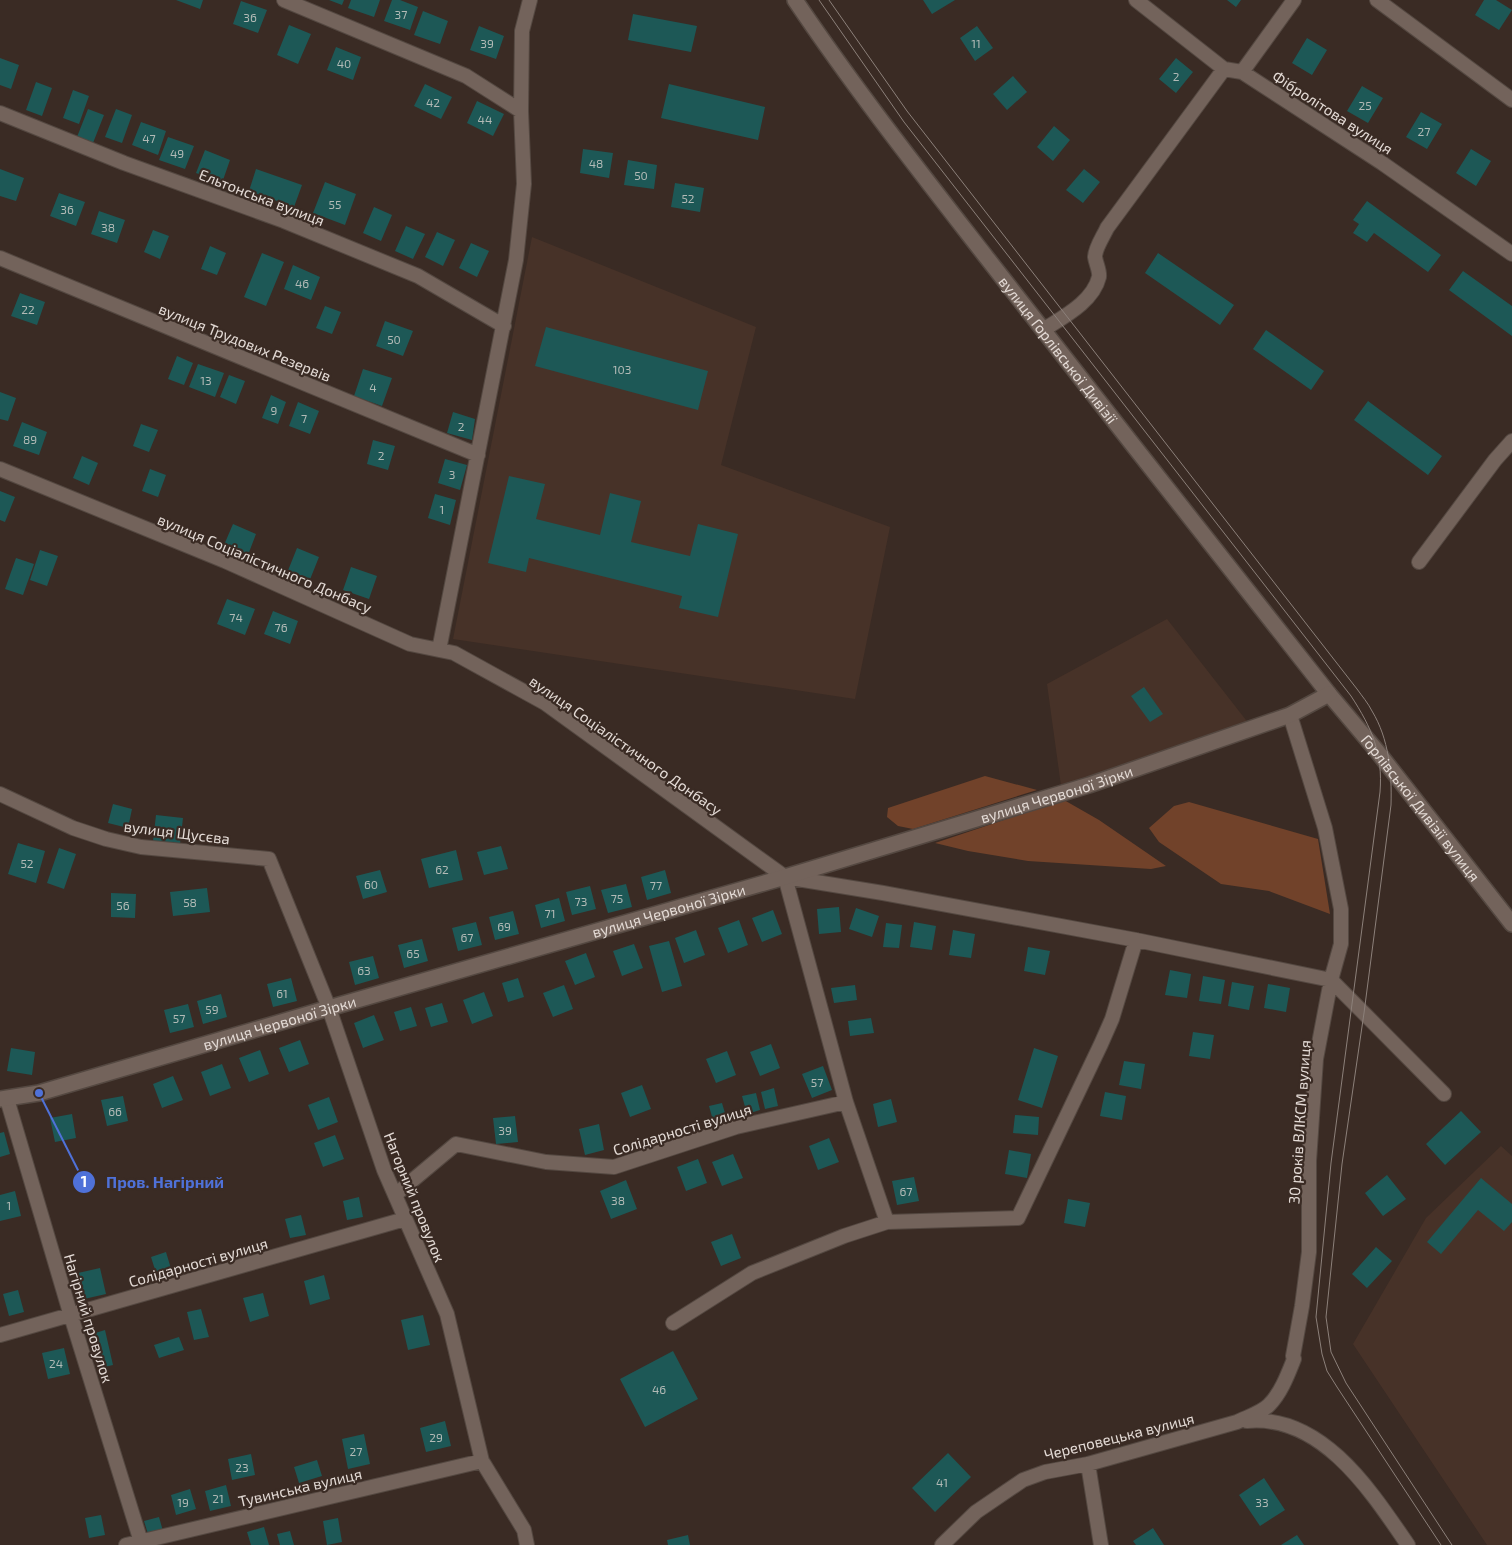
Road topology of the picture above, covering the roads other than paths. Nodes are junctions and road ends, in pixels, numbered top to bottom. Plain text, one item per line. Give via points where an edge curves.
1 (284, 0) edge
2 (530, 0) edge
3 (795, 0) edge
4 (1136, 0) edge
5 (1294, 0) edge
6 (1377, 0) edge
7 (1224, 69) junction
8 (1242, 72) junction
9 (1512, 100) edge
10 (521, 111) junction
11 (0, 114) edge
12 (1512, 254) edge
13 (0, 258) edge
14 (504, 326) junction
15 (1042, 330) junction
16 (1512, 441) edge
17 (478, 455) junction
18 (0, 469) edge
19 (1419, 562) dead end
20 (439, 650) junction
21 (1329, 694) junction
22 (1290, 715) junction
23 (0, 794) edge
24 (269, 860) joint
25 (785, 877) junction
26 (1512, 924) edge
27 (1136, 940) junction
28 (1331, 980) junction
29 (329, 1008) junction
30 (1444, 1094) dead end
31 (3, 1099) edge
32 (846, 1102) junction
33 (395, 1195) junction
34 (406, 1219) junction
35 (887, 1222) junction
36 (71, 1316) junction
37 (673, 1322) dead end
38 (0, 1335) edge
39 (1294, 1358) joint
40 (1237, 1422) junction
41 (482, 1462) junction
42 (1088, 1464) junction
43 (142, 1543) edge
44 (126, 1545) edge
45 (527, 1545) edge
46 (942, 1545) edge
47 (1101, 1545) edge
48 (1408, 1545) edge

1 - 10 street via 466,76
2 - 10 street via 522,31
3 - 15 street, вулиця Горлівської Дивізії via 872,109
4 - 7 street, Фібролітова вулиця
5 - 8 street
6 - 9 street
7 - 8 street, Фібролітова вулиця
7 - 15 street via 1107,228 1095,256 1100,275 1093,290 1085,301
8 - 12 street, Фібролітова вулиця via 1382,163
10 - 14 street via 524,184 516,260
11 - 14 street, Ельтонська вулиця via 284,221 409,273
13 - 17 street, вулиця Трудових Резервів
14 - 17 street
15 - 21 street, вулиця Горлівської Дивізії
16 - 19 street
17 - 20 street
18 - 20 street, вулиця Соціалістичного Донбасу via 225,561 410,644
20 - 25 street, вулиця Соціалістичного Донбасу via 454,653 545,704
21 - 22 street, вулиця Червоної Зірки
21 - 26 street, Горлівської Дивізії вулиця
22 - 25 street, вулиця Червоної Зірки via 1089,785
22 - 28 street, 30 років ВЛКСМ вулиця via 1325,828 1341,909 1341,944
23 - 24 street, вулиця Щусєва via 73,828 106,839 140,847
24 - 29 street, Нагорний провулок
25 - 27 street
25 - 29 street, вулиця Червоної Зірки
25 - 32 street
27 - 28 street
27 - 35 street via 1112,1019 1018,1218
28 - 30 street
28 - 39 street, 30 років ВЛКСМ вулиця via 1316,1059 1309,1161 1309,1252
29 - 31 street, вулиця Червоної Зірки via 39,1093
29 - 33 street, Нагорний провулок
31 - 36 street, Нагірний провулок
32 - 33 street, Солідарності вулиця via 736,1127 614,1168 546,1162 456,1144
32 - 35 street
33 - 34 street, Нагорний провулок
34 - 36 street, Солідарності вулиця
34 - 41 street, Нагорний провулок via 447,1314
35 - 37 street via 752,1273
36 - 38 street, Солідарності вулиця
36 - 43 street, Нагірний провулок
39 - 40 street, Череповецька вулиця via 1278,1394 1269,1405
40 - 42 street, Череповецька вулиця
40 - 48 street via 1264,1420 1282,1424 1317,1441 1356,1474
41 - 43 street, Тувинська вулиця
41 - 45 street, Нагорний провулок via 524,1530
42 - 46 street, Череповецька вулиця via 1045,1472 1023,1480 976,1512
42 - 47 street
43 - 44 street, Тувинська вулиця

